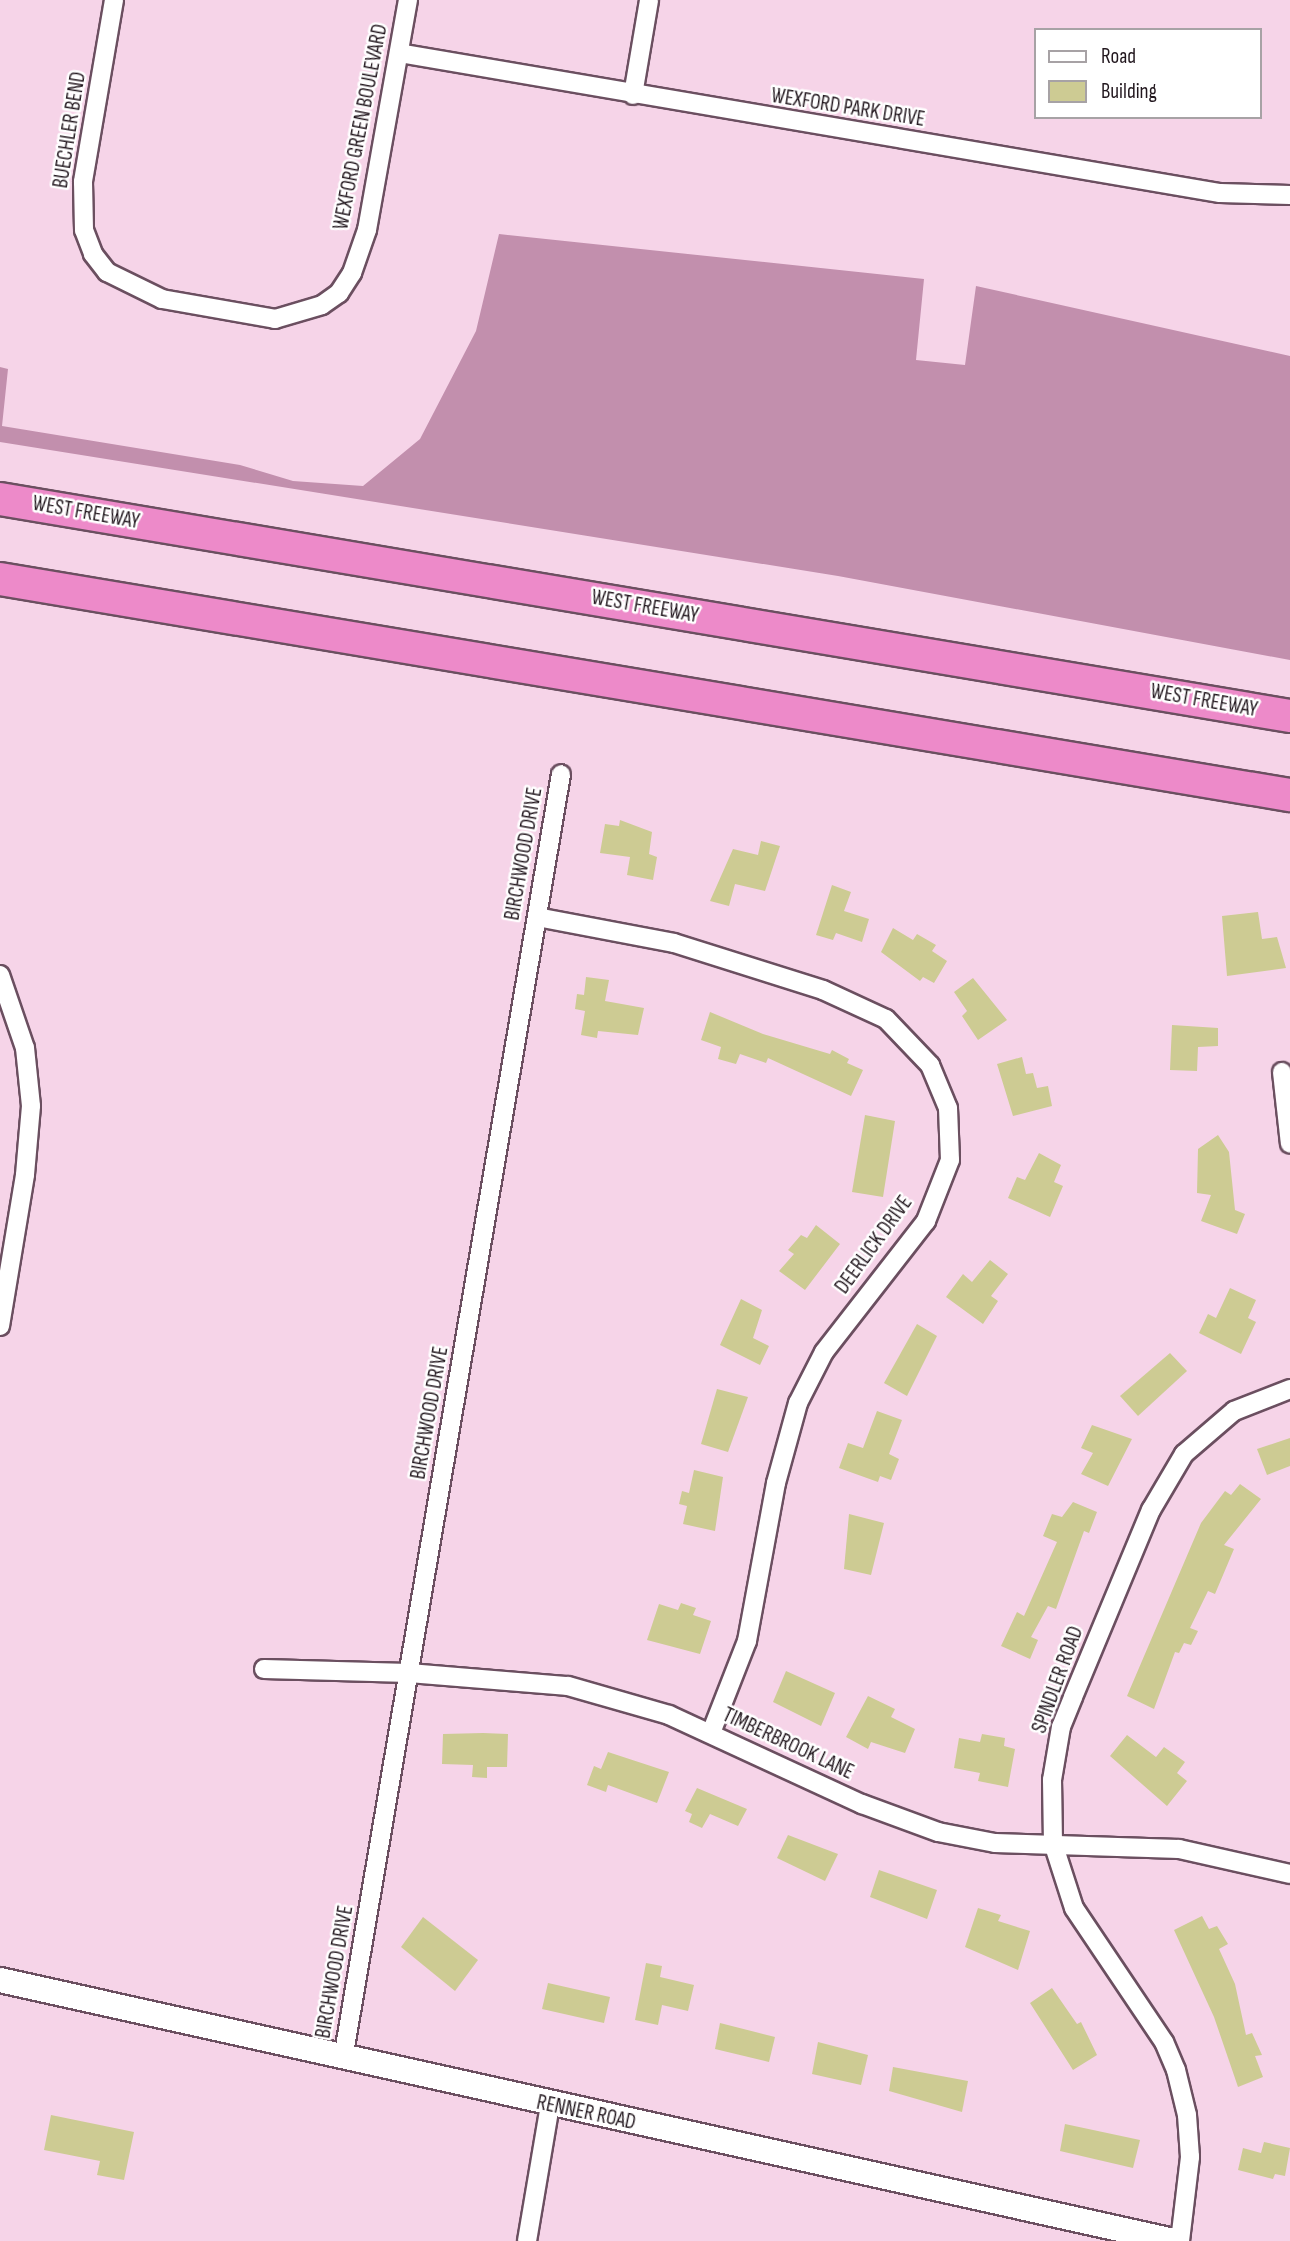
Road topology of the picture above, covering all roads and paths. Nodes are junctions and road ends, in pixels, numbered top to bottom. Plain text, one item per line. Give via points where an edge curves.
1 (114, 0) edge
2 (408, 0) edge
3 (649, 0) edge
4 (399, 53) junction
5 (633, 95) junction
6 (1290, 195) edge
7 (100, 264) joint
8 (0, 499) edge
9 (0, 579) edge
10 (1290, 716) edge
11 (561, 774) dead end
12 (1290, 795) edge
13 (537, 917) junction
14 (0, 975) edge
15 (1282, 1072) dead end
16 (1290, 1143) edge
17 (0, 1326) edge
18 (1290, 1389) edge
19 (264, 1669) dead end
20 (409, 1673) junction
21 (711, 1733) junction
22 (1054, 1843) junction
23 (1290, 1874) edge
24 (0, 1980) edge
25 (342, 2059) junction
26 (550, 2105) junction
27 (527, 2241) edge
28 (1173, 2241) edge
29 (1180, 2241) edge

1 - 7 street, BUECHLER BEND via 81,207 84,230
2 - 4 street, WEXFORD GREEN BOULEVARD
3 - 5 street
4 - 5 street, WEXFORD PARK DRIVE
4 - 7 street, WEXFORD GREEN BOULEVARD via 367,230 352,273 339,293 322,305 275,319 223,313 135,289
5 - 6 street, WEXFORD PARK DRIVE via 1220,193
8 - 10 highway, WEST FREEWAY
9 - 12 highway
11 - 13 street, BIRCHWOOD DRIVE
13 - 20 street, BIRCHWOOD DRIVE
13 - 21 street, DEERLICK DRIVE via 674,943 823,990 886,1019 930,1065 948,1108 950,1160 926,1221 824,1352 798,1403 776,1483 747,1641
14 - 17 street via 25,1048 31,1106 25,1175
15 - 16 street
18 - 22 street, SPINDLER ROAD via 1257,1398 1207,1431 1184,1454 1151,1510 1061,1727 1052,1780
19 - 20 street, TIMBERBROOK LANE
20 - 21 street, TIMBERBROOK LANE via 568,1686 669,1715
20 - 25 street, BIRCHWOOD DRIVE
21 - 22 street, TIMBERBROOK LANE via 862,1804 939,1832 995,1843
22 - 23 street, TIMBERBROOK LANE via 1179,1849
22 - 29 street, SPINDLER ROAD via 1074,1908 1164,2042 1176,2070 1187,2115 1190,2157
24 - 25 main road, RENNER ROAD
25 - 26 main road, RENNER ROAD
26 - 27 street
26 - 28 main road, RENNER ROAD

